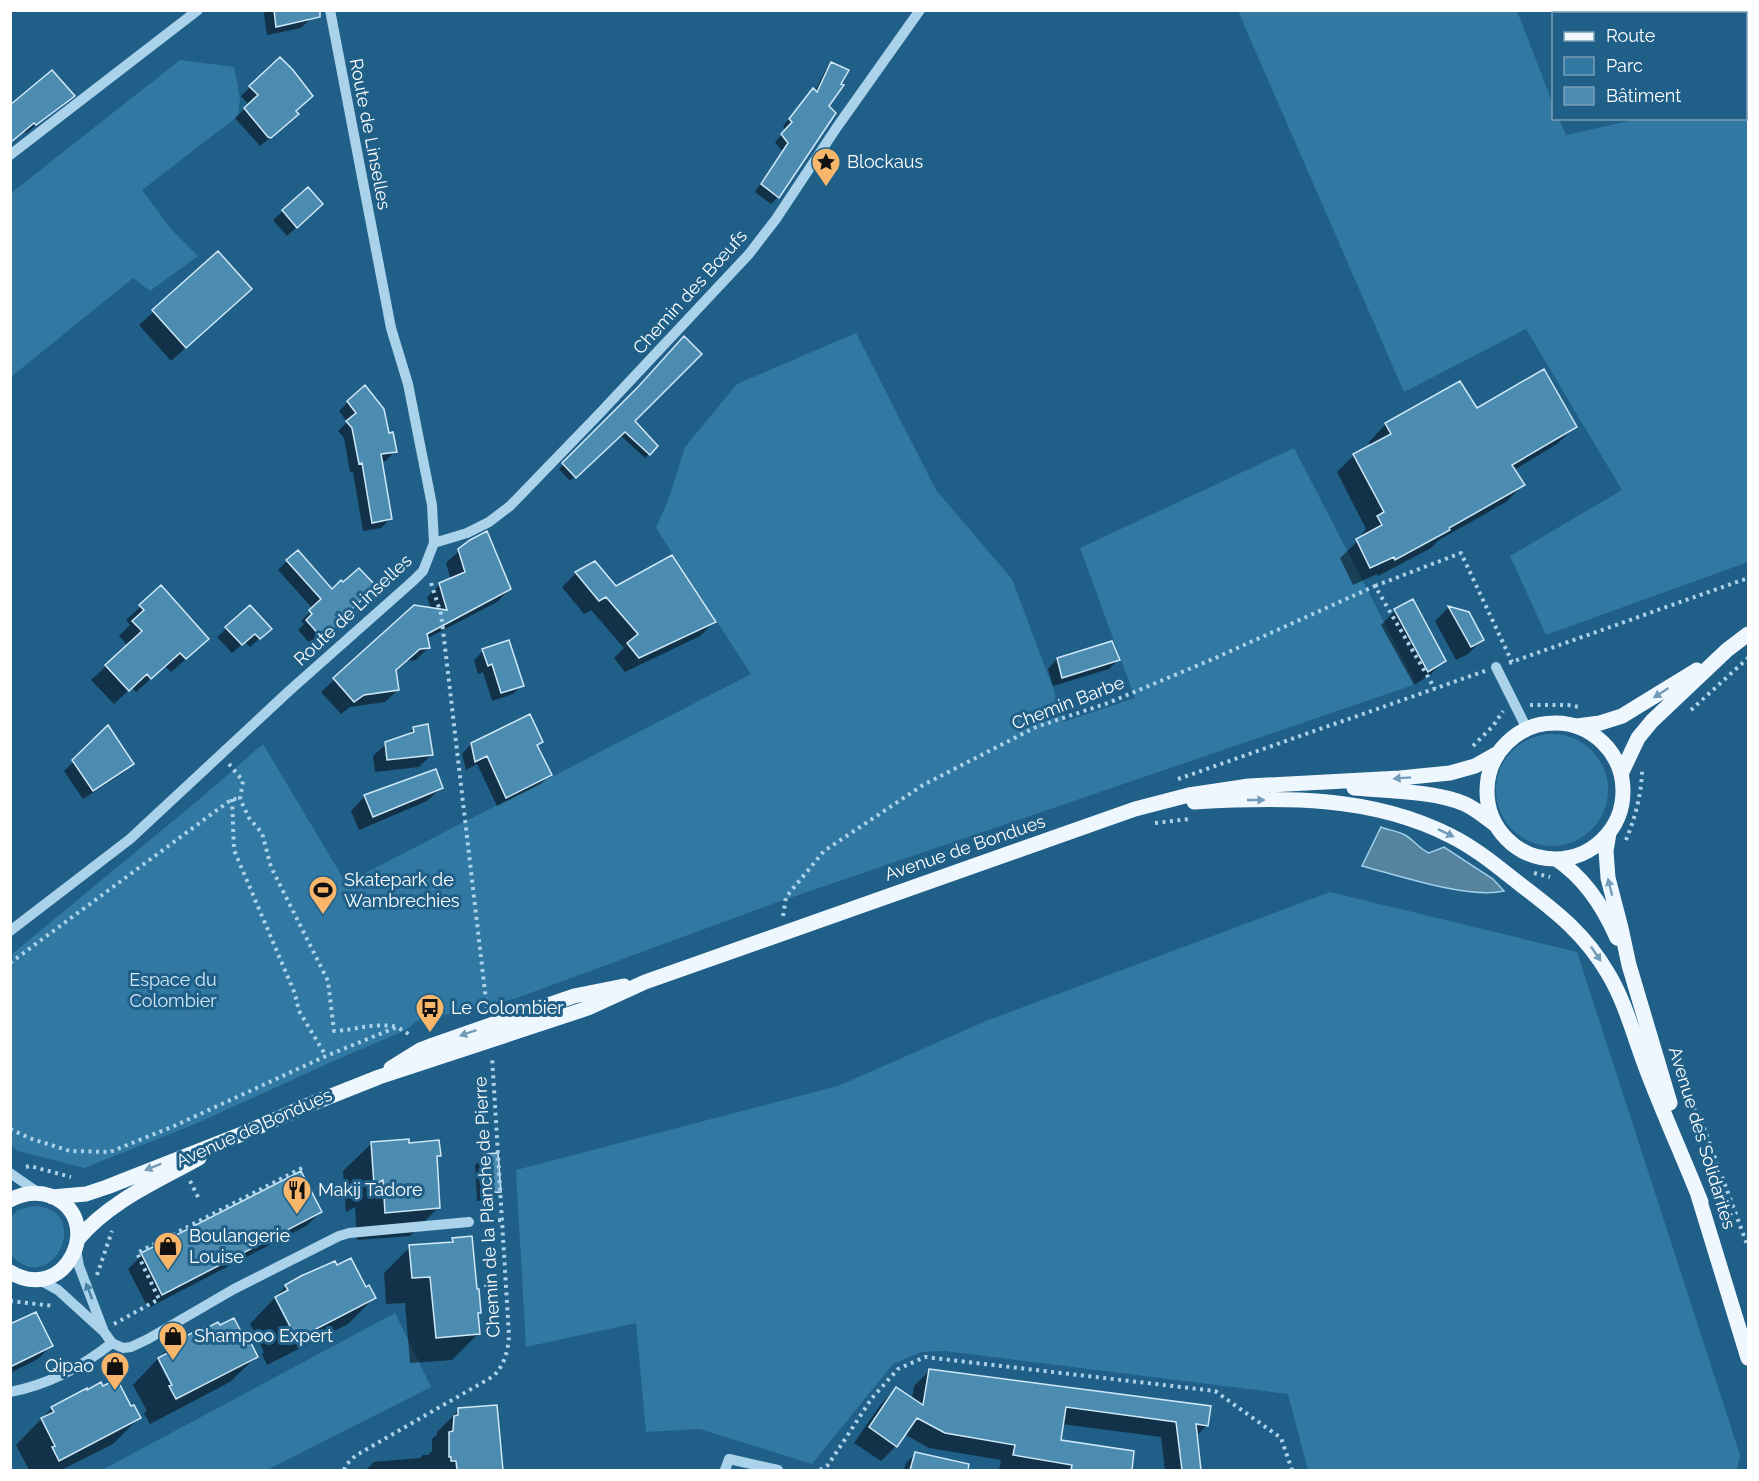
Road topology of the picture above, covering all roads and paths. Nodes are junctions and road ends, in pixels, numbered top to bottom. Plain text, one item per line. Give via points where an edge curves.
1 (198, 10) edge
2 (330, 10) edge
3 (920, 10) edge
4 (10, 156) edge
5 (434, 543) junction
6 (423, 571) junction
7 (1375, 586) junction
8 (1749, 634) edge
9 (1728, 651) junction
10 (1749, 658) edge
11 (1512, 662) dead end
12 (1496, 667) dead end
13 (1435, 689) dead end
14 (1688, 713) dead end
15 (1577, 726) junction
16 (1527, 729) junction
17 (1498, 753) junction
18 (220, 756) junction
19 (1642, 764) dead end
20 (1621, 774) junction
21 (1307, 783) junction
22 (231, 799) junction
23 (240, 799) junction
24 (1155, 804) junction
25 (1496, 825) junction
26 (1609, 833) junction
27 (1624, 845) dead end
28 (1556, 859) junction
29 (783, 917) dead end
30 (10, 931) edge
31 (10, 963) edge
32 (1629, 965) junction
33 (645, 982) junction
34 (487, 1013) dead end
35 (397, 1027) junction
36 (415, 1038) dead end
37 (472, 1047) junction
38 (326, 1056) junction
39 (379, 1077) junction
40 (1685, 1090) dead end
41 (10, 1128) edge
42 (247, 1132) junction
43 (304, 1167) dead end
44 (21, 1168) dead end
45 (10, 1173) edge
46 (195, 1174) dead end
47 (81, 1180) dead end
48 (46, 1195) junction
49 (10, 1200) edge
50 (200, 1201) dead end
51 (1701, 1202) junction
52 (503, 1220) junction
53 (469, 1222) joint
54 (113, 1227) dead end
55 (77, 1244) junction
56 (1749, 1246) edge
57 (10, 1272) edge
58 (25, 1280) edge
59 (92, 1284) dead end
60 (10, 1301) edge
61 (59, 1307) dead end
62 (104, 1332) junction
63 (112, 1343) junction
64 (1749, 1358) edge
65 (10, 1392) edge
66 (344, 1470) edge
67 (725, 1470) edge
68 (778, 1470) edge
69 (820, 1470) edge
70 (1292, 1470) edge

1 - 4 street
2 - 5 street, Route de Linselles via 391,328 408,384 432,505
3 - 5 street, Chemin des Bœufs via 776,219 741,262 510,506 473,531
5 - 6 street, Route de Linselles
6 - 18 street, Route de Linselles
6 - 34 path via 441,614
7 - 11 path, Chemin Barbe via 1461,553
7 - 13 path
7 - 29 path, Chemin Barbe via 1129,694 1036,727 923,785 824,851 786,897
8 - 9 main road
9 -> 15 main road via 1622,716
9 - 20 main road via 1648,726
10 - 14 path
12 - 16 street
15 - 16 main road via 1546,723
15 - 20 main road via 1605,744
16 - 17 main road via 1510,739
17 -> 21 main road, Avenue de Bondues via 1475,766 1450,773
17 - 25 main road via 1487,784 1488,805
18 - 23 path via 243,781
18 - 30 street, Route de Linselles via 130,839
19 - 27 path via 1632,826
20 - 26 main road via 1622,805
21 - 24 main road, Avenue de Bondues via 1211,790
21 - 25 main road, Avenue de Bondues via 1410,793 1457,802
22 - 23 path
22 - 31 path
22 - 38 path via 234,850 295,994 298,1011
23 - 35 path via 262,833 271,867 328,981 334,1031 381,1024
24 - 33 main road, Avenue de Bondues
24 -> 51 main road via 1245,800 1349,803 1412,818 1475,850 1566,920 1594,950 1622,1002
25 - 28 main road via 1526,853
26 - 28 main road via 1585,852
32 -> 26 main road, Avenue des Solidarités via 1608,878
28 - 32 main road, Avenue des Solidarités via 1579,877 1595,897
32 - 51 main road, Avenue des Solidarités
33 - 37 main road, Avenue de Bondues via 588,1008
33 -> 39 main road, Avenue de Bondues via 574,996 420,1050
35 - 36 path
35 - 38 path
37 - 39 main road, Avenue de Bondues
37 - 52 path, Chemin de la Planche de Pierre via 475,1056 491,1052
38 - 41 path via 110,1152 70,1151
39 - 42 main road, Avenue de Bondues
40 - 56 path via 1704,1128
42 -> 48 main road, Avenue de Bondues via 93,1192
42 - 55 main road, Avenue de Bondues via 115,1205 94,1221
43 - 62 path via 137,1253 159,1299
44 - 47 path via 30,1166
45 - 48 street
46 - 50 path, Avenue de Bondues via 188,1178
48 - 49 main road, Avenue de Bondues via 24,1194
48 - 55 main road via 62,1203 73,1216
51 - 64 main road, Avenue des Solidarités
52 - 53 path
52 - 66 path, Chemin de la Planche de Pierre via 509,1336 507,1353 496,1373 355,1456
53 - 63 street via 339,1236 141,1342 123,1348
54 - 59 path
55 - 58 main road, Avenue de Bondues via 62,1270 52,1276
62 -> 55 street via 80,1270
57 - 58 main road
58 - 62 street via 58,1290
60 - 61 path
62 - 63 street
63 - 65 street via 39,1385
67 - 68 street via 729,1460
69 - 70 path via 828,1465 872,1398 898,1369 925,1357 1215,1391 1281,1438

